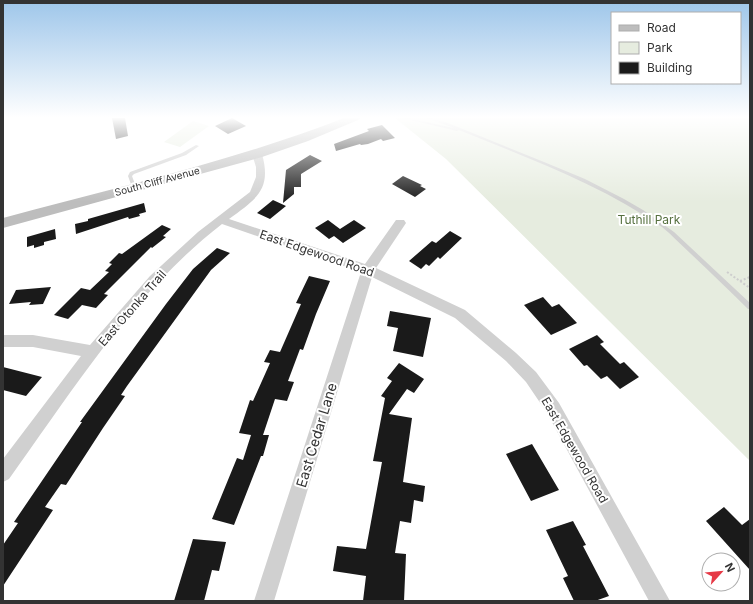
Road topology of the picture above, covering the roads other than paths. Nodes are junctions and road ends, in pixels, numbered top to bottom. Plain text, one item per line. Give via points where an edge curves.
1 (196, 146) dead end
2 (280, 146) edge
3 (500, 146) edge
4 (257, 154) junction
5 (134, 187) junction
6 (221, 220) junction
7 (3, 223) edge
8 (400, 224) dead end
9 (368, 270) junction
10 (750, 308) edge
11 (3, 341) edge
12 (93, 352) junction
13 (3, 473) edge
14 (264, 601) edge
15 (660, 601) edge

1 - 5 lane via 184,154 132,173 130,176
2 - 4 main road, South Cliff Avenue
3 - 10 lane via 548,165 635,207 674,235
4 - 5 main road, South Cliff Avenue
4 - 6 street, East Otonka Trail via 261,169 257,190
5 - 7 main road, South Cliff Avenue
6 - 9 street, East Edgewood Road
6 - 12 street, East Otonka Trail via 192,243 145,289
8 - 9 street, East Cedar Lane
9 - 14 street, East Cedar Lane
9 - 15 street, East Edgewood Road via 460,314 511,356 531,377 553,408
11 - 12 street via 33,341
12 - 13 street, East Otonka Trail

